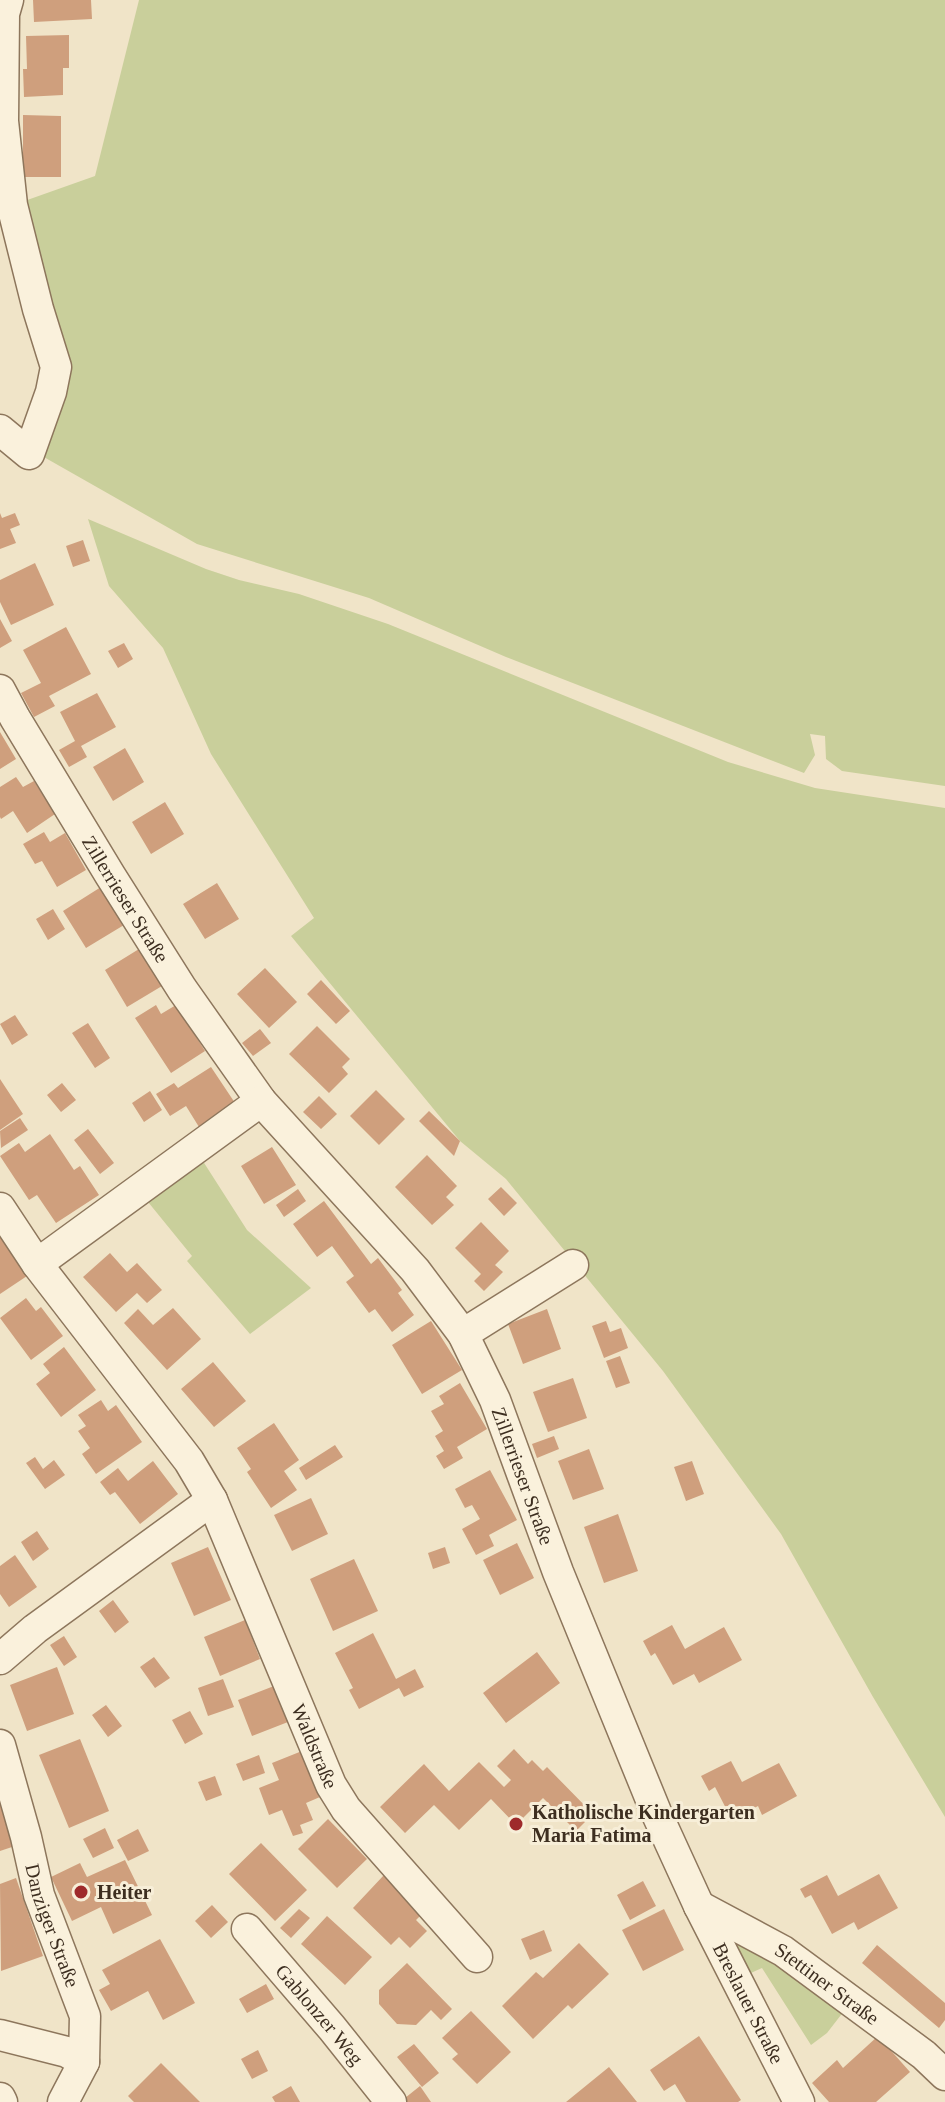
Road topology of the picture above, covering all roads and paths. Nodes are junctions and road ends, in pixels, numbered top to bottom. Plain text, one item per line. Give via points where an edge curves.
1 (8, 0) edge
2 (0, 430) edge
3 (0, 690) edge
4 (261, 1101) junction
5 (0, 1208) edge
6 (37, 1264) junction
7 (573, 1265) dead end
8 (463, 1334) junction
9 (212, 1500) junction
10 (0, 1659) edge
11 (0, 1745) edge
12 (699, 1906) junction
13 (247, 1929) dead end
14 (477, 1957) dead end
15 (0, 2035) edge
16 (84, 2062) junction
17 (945, 2075) edge
18 (63, 2102) edge
19 (391, 2102) edge
20 (799, 2102) edge

1 - 2 street via 3,121 12,205 56,367 29,454
3 - 4 street, Zillerrieser Straße via 182,989
4 - 6 street
4 - 8 street, Zillerrieser Straße via 415,1270
5 - 6 street, Waldstraße
6 - 9 street, Waldstraße via 189,1461
7 - 8 street
8 - 12 street, Zillerrieser Straße via 495,1400 558,1572
9 - 10 street
9 - 14 street, Waldstraße via 331,1785 346,1809
11 - 16 street, Danziger Straße via 39,1895 85,2016
12 - 17 street, Stettiner Straße via 783,1951
12 - 20 street, Breslauer Straße
13 - 19 street, Gablonzer Weg
15 - 16 street via 67,2052
16 - 18 street, Danziger Straße

